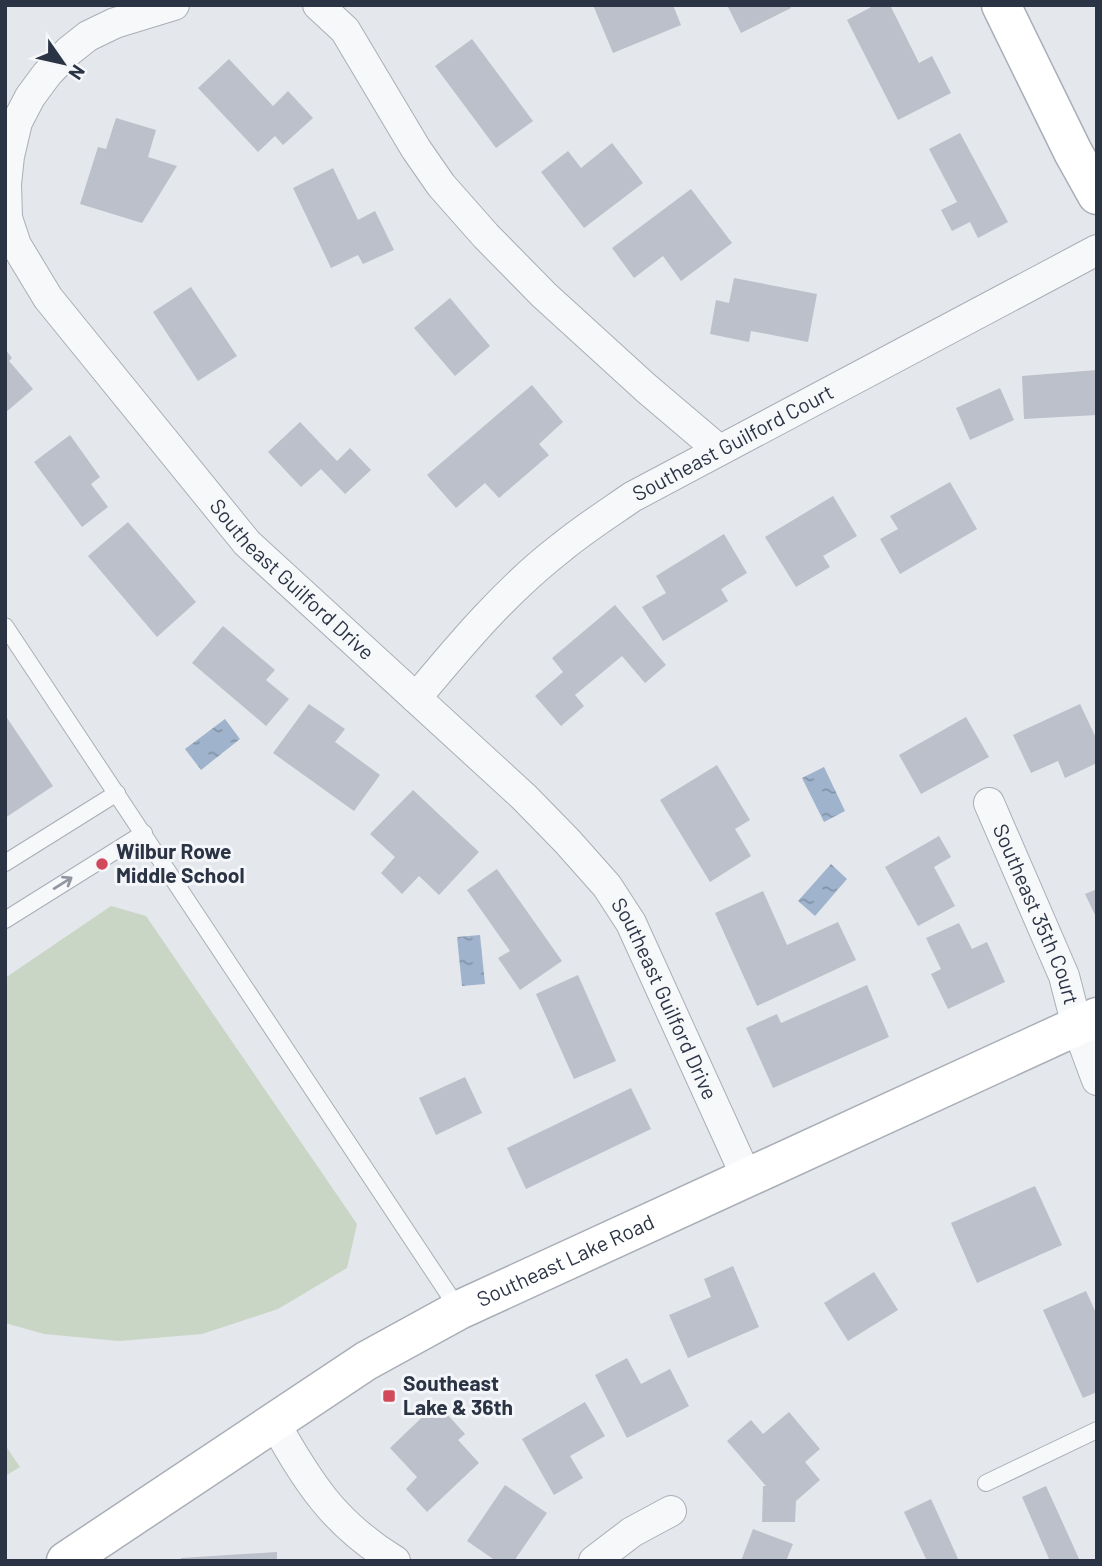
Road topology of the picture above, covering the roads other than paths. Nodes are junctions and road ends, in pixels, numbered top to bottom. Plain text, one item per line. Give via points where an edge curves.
1 (174, 5) edge
2 (318, 5) edge
3 (1001, 5) edge
4 (1097, 195) edge
5 (1097, 250) edge
6 (719, 450) junction
7 (5, 626) edge
8 (415, 698) junction
9 (117, 793) junction
10 (989, 803) dead end
11 (144, 833) junction
12 (5, 863) edge
13 (5, 920) edge
14 (1087, 1022) edge
15 (1097, 1080) edge
16 (747, 1178) junction
17 (459, 1310) junction
18 (274, 1422) junction
19 (1097, 1430) edge
20 (986, 1483) dead end
21 (671, 1511) dead end
22 (66, 1561) edge
23 (395, 1561) edge
24 (594, 1561) edge

1 - 8 street, Southeast Guilford Drive via 88,36 54,66 30,97 17,121 6,184 7,218 16,245 48,298 247,544
2 - 6 street via 345,30 416,149 486,236 565,314
3 - 4 main road
5 - 6 street, Southeast Guilford Court
6 - 8 street, Southeast Guilford Court via 632,497 561,547 470,633
7 - 9 lane
8 - 16 street, Southeast Guilford Drive via 524,797 607,886 631,923
9 - 11 lane
9 - 12 lane
10 - 14 street, Southeast 35th Court
13 -> 11 lane
11 - 17 lane
14 - 15 street, Southeast 35th Court
14 - 16 main road, Southeast Lake Road
16 - 17 main road, Southeast Lake Road
17 - 18 main road, Southeast Lake Road via 366,1361
18 - 22 main road, Southeast Lake Road
18 - 23 street via 324,1502 346,1525
19 - 20 lane
21 - 24 street via 632,1532

